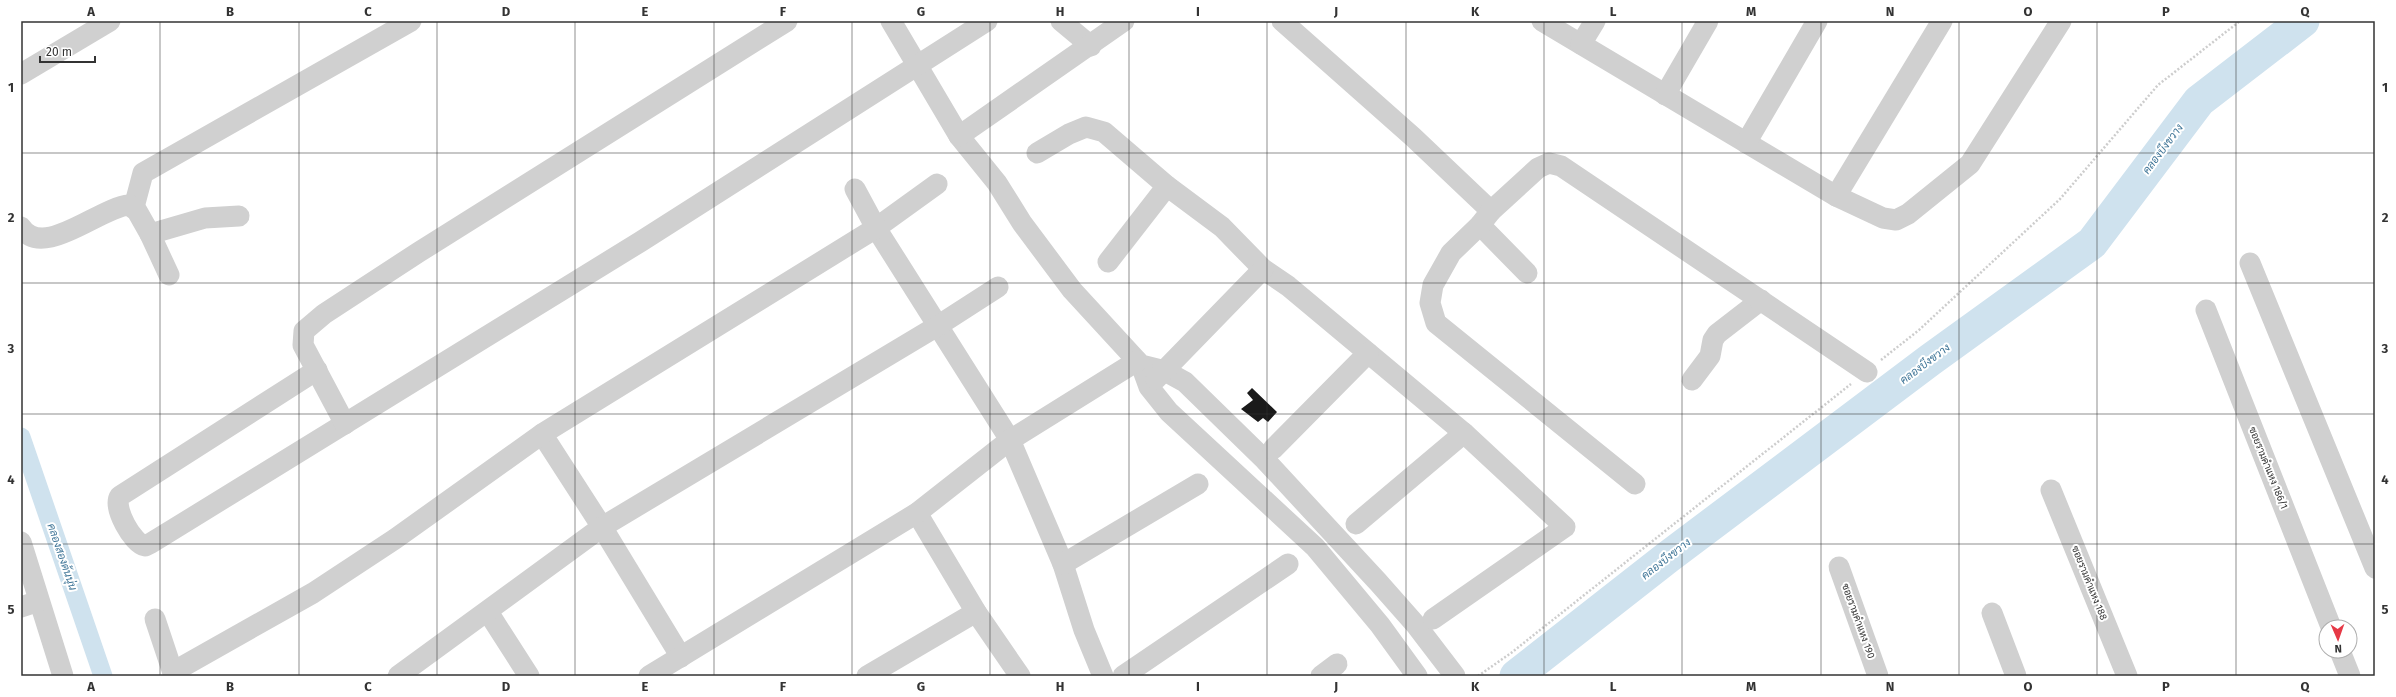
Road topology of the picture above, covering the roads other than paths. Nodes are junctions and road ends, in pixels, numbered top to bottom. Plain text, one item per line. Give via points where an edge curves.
1 (110, 21) edge
2 (411, 21) edge
3 (787, 21) edge
4 (891, 21) edge
5 (987, 21) edge
6 (1061, 21) edge
7 (1124, 21) edge
8 (1282, 21) edge
9 (1542, 21) edge
10 (1595, 21) edge
11 (1708, 21) edge
12 (1818, 21) edge
13 (1942, 21) edge
14 (2061, 21) edge
15 (1581, 44) junction
16 (1091, 46) junction
17 (918, 65) junction
18 (21, 74) edge
19 (1665, 95) junction
20 (959, 136) junction
21 (1746, 143) junction
22 (1037, 153) dead end
23 (937, 184) dead end
24 (1167, 186) junction
25 (855, 189) dead end
26 (1836, 196) junction
27 (134, 207) junction
28 (239, 216) dead end
29 (1485, 218) junction
30 (21, 227) edge
31 (876, 228) junction
32 (150, 234) junction
33 (1108, 262) dead end
34 (2250, 263) dead end
35 (1263, 269) junction
36 (1527, 273) dead end
37 (169, 275) dead end
38 (998, 286) dead end
39 (1761, 300) junction
40 (2206, 310) dead end
41 (938, 325) junction
42 (1368, 353) junction
43 (1139, 363) junction
44 (316, 370) junction
45 (1165, 371) junction
46 (1867, 372) dead end
47 (1692, 380) dead end
48 (1148, 387) junction
49 (345, 424) junction
50 (1464, 433) junction
51 (542, 434) junction
52 (1010, 440) junction
53 (1264, 451) junction
54 (1234, 473) junction
55 (1198, 484) dead end
56 (1635, 484) dead end
57 (2051, 490) dead end
58 (917, 513) junction
59 (1356, 524) dead end
60 (602, 527) junction
61 (21, 542) edge
62 (1063, 564) junction
63 (1288, 564) dead end
64 (1839, 567) dead end
65 (2375, 568) edge
66 (30, 604) edge
67 (488, 612) junction
68 (976, 612) junction
69 (1992, 613) dead end
70 (155, 618) dead end
71 (1417, 618) junction
72 (2328, 619) edge
73 (1380, 625) junction
74 (681, 657) junction
75 (2343, 659) edge
76 (173, 674) edge
77 (63, 676) edge
78 (398, 676) edge
79 (528, 676) edge
80 (648, 676) edge
81 (867, 676) edge
82 (1020, 676) edge
83 (1103, 676) edge
84 (1123, 676) edge
85 (1417, 676) edge
86 (1455, 676) edge
87 (1878, 676) edge
88 (2016, 676) edge
89 (2127, 676) edge
90 (2350, 676) edge

1 - 18 street
2 - 27 street via 144,173
3 - 44 street via 324,314 304,331 303,337 303,344
4 - 17 street
5 - 17 street
6 - 16 street
7 - 16 street
8 - 29 street via 1413,137
9 - 15 street
10 - 15 street
11 - 19 street
12 - 21 street
13 - 26 street
14 - 26 street via 1970,164 1908,214 1896,220 1883,218
15 - 19 street
16 - 20 street
17 - 20 street
17 - 49 street via 640,242
19 - 21 street
20 - 43 street via 997,183 1022,223 1072,290
21 - 26 street
22 - 24 street via 1086,127 1104,132
23 - 31 street
24 - 33 street
24 - 35 street via 1222,226
25 - 31 street
27 - 30 street via 121,206 110,210 54,238 42,240 31,237
27 - 32 street
28 - 32 street via 205,218
29 - 36 street
29 - 39 street via 1538,168 1549,163 1561,166
29 - 56 street via 1451,253 1433,285 1430,303 1436,323
31 - 41 street
31 - 51 street
32 - 37 street
34 - 65 street
35 - 42 street via 1288,286
35 - 45 street
38 - 41 street
39 - 46 street
39 - 47 street via 1717,334 1710,356
40 - 72 street, ซอยรามคำแหง 186/1
41 - 52 street
41 - 60 street
42 - 50 street
42 - 53 street
43 - 45 street
43 - 48 street
43 - 52 street
44 - 49 street
44 - 49 street via 120,496 116,505 118,511 135,542 145,546
45 - 48 street
45 - 53 street via 1185,382
48 - 54 street via 1169,412
50 - 59 street
50 - 71 street via 1565,527
51 - 60 street
51 - 76 street via 350,570
52 - 58 street
52 - 62 street
53 - 54 street
53 - 71 street via 1270,465
54 - 73 street via 1316,547
55 - 62 street
57 - 89 street, ซอยรามคำแหง 188
58 - 68 street
58 - 74 street
60 - 67 street
60 - 74 street
61 - 66 street
62 - 83 street via 1084,630
63 - 84 street
64 - 87 street, ซอยรามคำแหง 190
66 - 77 street
67 - 78 street
67 - 79 street
68 - 81 street
68 - 82 street
69 - 88 street
70 - 76 street
71 - 73 street
71 - 86 street
73 - 85 street
74 - 80 street
75 - 90 street

